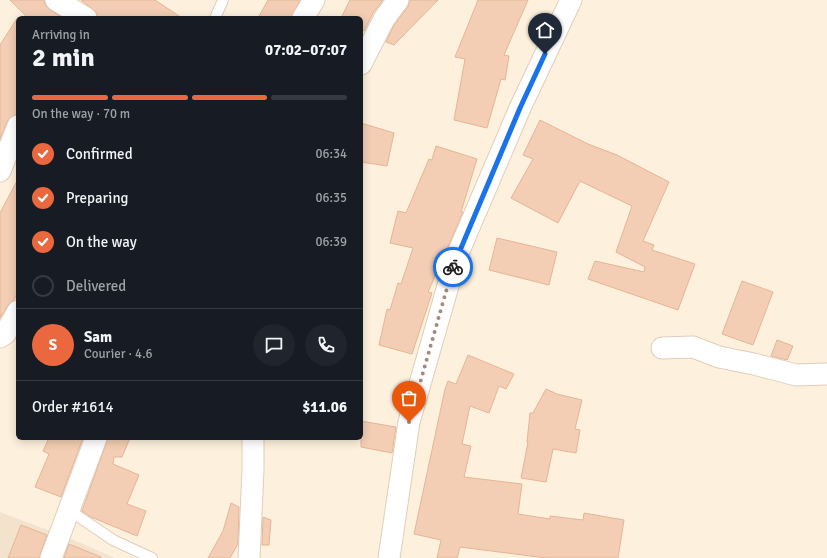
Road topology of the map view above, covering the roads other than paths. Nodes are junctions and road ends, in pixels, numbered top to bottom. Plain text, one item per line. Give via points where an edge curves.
1 (56, 0) edge
2 (223, 0) edge
3 (314, 0) edge
4 (398, 0) edge
5 (570, 0) edge
6 (83, 16) edge
7 (216, 16) edge
8 (304, 16) edge
9 (363, 60) edge
10 (16, 131) edge
11 (0, 171) edge
12 (16, 315) edge
13 (0, 337) edge
14 (662, 348) dead end
15 (827, 374) edge
16 (95, 440) edge
17 (253, 440) edge
18 (69, 510) junction
19 (51, 558) edge
20 (152, 558) edge
21 (249, 558) edge
22 (389, 558) edge

1 - 6 street
2 - 7 lane
3 - 8 street
4 - 9 street via 384,19
5 - 22 street via 520,108 456,258 409,422
10 - 11 street
12 - 13 street via 5,334
14 - 15 street via 693,347 719,357 796,375
16 - 18 street
17 - 21 street
18 - 19 street
18 - 20 lane via 113,540

